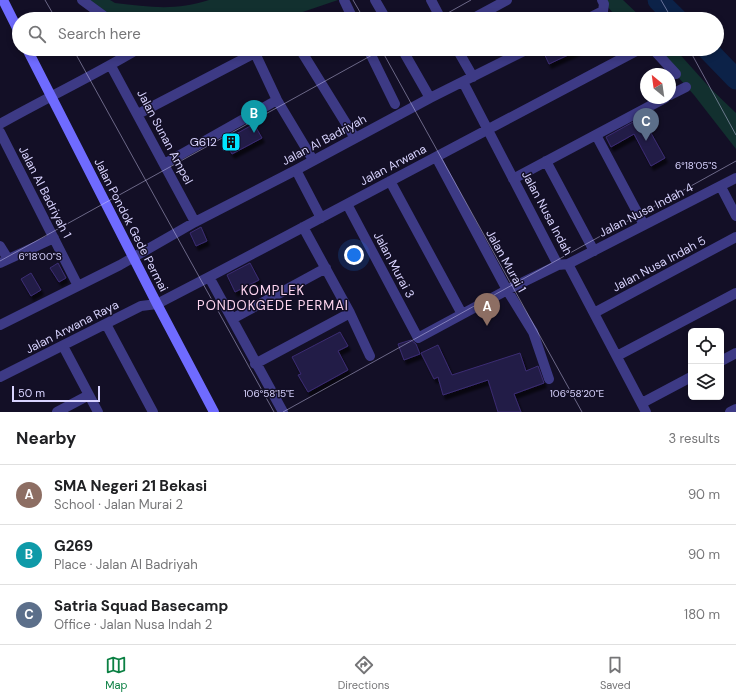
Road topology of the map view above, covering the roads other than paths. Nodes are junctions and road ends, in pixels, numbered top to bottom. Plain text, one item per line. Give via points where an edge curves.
1 (3, 0) edge
2 (82, 0) edge
3 (344, 0) edge
4 (375, 0) edge
5 (431, 0) edge
6 (507, 0) edge
7 (603, 1) edge
8 (98, 12) edge
9 (350, 12) edge
10 (382, 12) edge
11 (437, 12) edge
12 (485, 12) edge
13 (599, 12) edge
14 (12, 18) edge
15 (31, 56) edge
16 (127, 56) edge
17 (245, 56) edge
18 (256, 56) edge
19 (304, 56) edge
20 (372, 56) edge
21 (406, 56) edge
22 (459, 56) edge
23 (514, 56) edge
24 (627, 56) edge
25 (659, 56) edge
26 (111, 66) junction
27 (670, 68) edge
28 (468, 80) junction
29 (686, 87) dead end
30 (676, 92) edge
31 (50, 96) junction
32 (430, 98) junction
33 (277, 100) junction
34 (396, 104) dead end
35 (654, 104) edge
36 (138, 114) junction
37 (0, 124) edge
38 (489, 129) junction
39 (0, 132) edge
40 (596, 135) junction
41 (355, 138) junction
42 (436, 157) junction
43 (313, 160) junction
44 (546, 160) junction
45 (164, 164) junction
46 (296, 170) junction
47 (736, 178) edge
48 (513, 179) junction
49 (390, 181) junction
50 (721, 187) junction
51 (347, 204) junction
52 (736, 216) edge
53 (320, 218) junction
54 (195, 222) junction
55 (644, 225) junction
56 (303, 227) junction
57 (736, 237) edge
58 (54, 238) junction
59 (0, 246) edge
60 (594, 251) junction
61 (133, 256) junction
62 (4, 261) edge
63 (563, 265) junction
64 (326, 268) junction
65 (209, 277) junction
66 (78, 286) junction
67 (507, 290) junction
68 (736, 293) edge
69 (157, 304) junction
70 (350, 313) junction
71 (594, 313) junction
72 (462, 314) junction
73 (232, 319) junction
74 (106, 324) junction
75 (0, 325) edge
76 (418, 338) joint
77 (64, 346) junction
78 (736, 353) edge
79 (370, 356) dead end
80 (617, 356) junction
81 (724, 359) edge
82 (255, 364) junction
83 (0, 377) edge
84 (549, 379) dead end
85 (688, 379) edge
86 (89, 395) junction
87 (644, 407) edge
88 (736, 409) edge
89 (57, 412) edge
90 (98, 412) edge
91 (153, 412) edge
92 (214, 412) edge
93 (283, 412) edge
94 (730, 412) edge

1 - 14 street
2 - 8 street
3 - 9 street
4 - 10 street
5 - 11 street
6 - 12 street
7 - 13 street via 603,10
15 - 31 street, Jalan Pondok Gede Permai
16 - 26 street
17 - 36 street
18 - 33 street
19 - 41 street
20 - 34 street
21 - 32 street
22 - 28 street, Jalan Nusa Indah
23 - 28 street, Jalan Al Badriyah
24 - 38 street, Jalan Arwana
25 - 27 street
26 - 31 street
26 - 36 street, Jalan Sunan Ampel
28 - 32 street, Jalan Al Badriyah
28 - 38 street, Jalan Nusa Indah
29 - 30 street
31 - 37 street
31 - 61 street, Jalan Pondok Gede Permai
32 - 41 street, Jalan Al Badriyah
33 - 43 street
33 - 45 street
35 - 40 street
36 - 45 street, Jalan Sunan Ampel
38 - 42 street, Jalan Arwana
38 - 48 street, Jalan Nusa Indah
39 - 58 street, Jalan Al Badriyah 1
40 - 44 street
40 - 55 street
41 - 43 street, Jalan Al Badriyah
42 - 49 street, Jalan Arwana
42 - 67 street, Jalan Murai 1
43 - 46 street, Jalan Al Badriyah
44 - 48 street
44 - 60 street
45 - 54 street, Jalan Sunan Ampel
46 - 53 street
46 - 54 street, Jalan Al Badriyah
47 - 50 street, Jalan Nusa Indah 4
48 - 63 street, Jalan Nusa Indah
49 - 51 street, Jalan Arwana
49 - 72 street
50 - 52 street
50 - 55 street, Jalan Nusa Indah 4
51 - 53 street, Jalan Arwana
51 - 76 street, Jalan Murai 3
53 - 56 street, Jalan Arwana
54 - 61 street, Jalan Al Badriyah
55 - 60 street, Jalan Nusa Indah 4
56 - 64 street
56 - 65 street, Jalan Arwana
57 - 71 street, Jalan Nusa Indah 5
58 - 62 street
58 - 66 street, Jalan Al Badriyah 1
59 - 62 street
60 - 63 street, Jalan Nusa Indah 4
61 - 66 street, Jalan Al Badriyah
61 - 69 street, Jalan Pondok Gede Permai
63 - 67 street, Jalan Nusa Indah 4
63 - 71 street, Jalan Nusa Indah
64 - 70 street
64 - 73 street
65 - 69 street, Jalan Arwana
65 - 73 street
66 - 75 street, Jalan Al Badriyah
67 - 72 street, Jalan Nusa Indah 4
67 - 84 street, Jalan Murai 1 via 533,332
68 - 80 street
69 - 74 street, Jalan Arwana Raya via 141,306
69 - 92 street, Jalan Pondok Gede Permai
70 - 79 street
70 - 82 street
71 - 80 street, Jalan Nusa Indah
72 - 76 street, Jalan Nusa Indah 4
73 - 82 street
74 - 77 street, Jalan Arwana Raya
74 - 91 street
77 - 83 street, Jalan Arwana Raya
77 - 86 street
78 - 81 street
80 - 87 street, Jalan Nusa Indah
82 - 93 street
85 - 87 street
86 - 89 street
86 - 90 street
88 - 94 street

